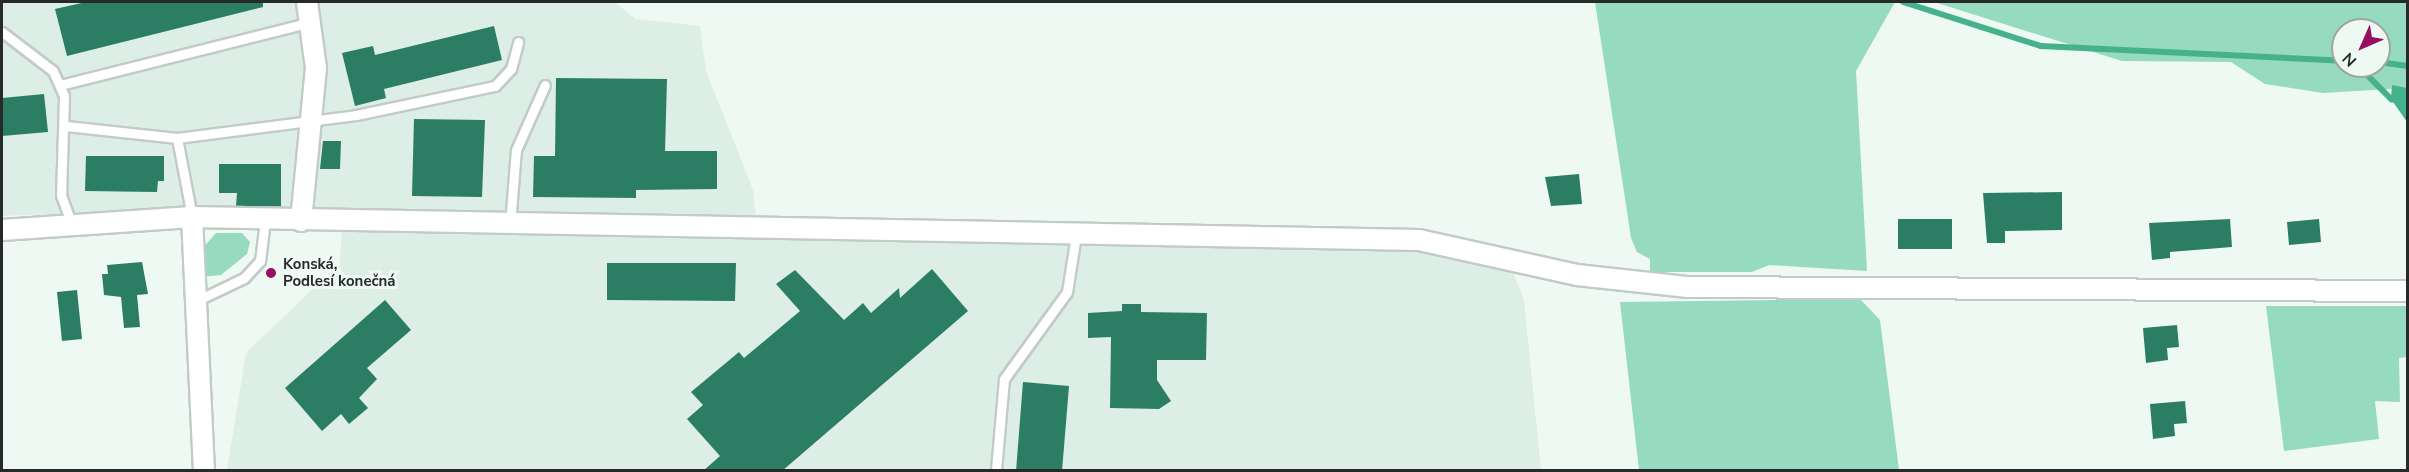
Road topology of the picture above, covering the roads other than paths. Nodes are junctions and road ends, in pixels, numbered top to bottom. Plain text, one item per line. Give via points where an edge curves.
1 (307, 2) edge
2 (312, 21) junction
3 (2, 32) edge
4 (518, 42) dead end
5 (60, 85) junction
6 (545, 85) dead end
7 (310, 117) junction
8 (66, 126) junction
9 (177, 138) junction
10 (192, 217) junction
11 (265, 219) junction
12 (301, 221) junction
13 (510, 224) junction
14 (72, 226) junction
15 (2, 230) edge
16 (1076, 235) junction
17 (2408, 291) edge
18 (194, 302) junction
19 (204, 471) edge
20 (996, 471) edge

1 - 2 street
2 - 5 lane
2 - 7 street via 316,68
3 - 5 lane via 29,48 53,71
4 - 7 lane via 511,69 495,86 356,116
5 - 8 lane
6 - 13 lane via 516,150
7 - 9 lane
7 - 12 street
8 - 9 lane
8 - 14 lane via 61,195
9 - 10 lane
10 - 11 street
10 - 14 street
10 - 18 street
11 - 12 street
11 - 18 lane via 260,261 244,279
12 - 13 street
13 - 16 street
14 - 15 street
16 - 17 street via 1419,240 1577,275 1688,287
16 - 20 lane via 1067,292 1004,379
18 - 19 street

